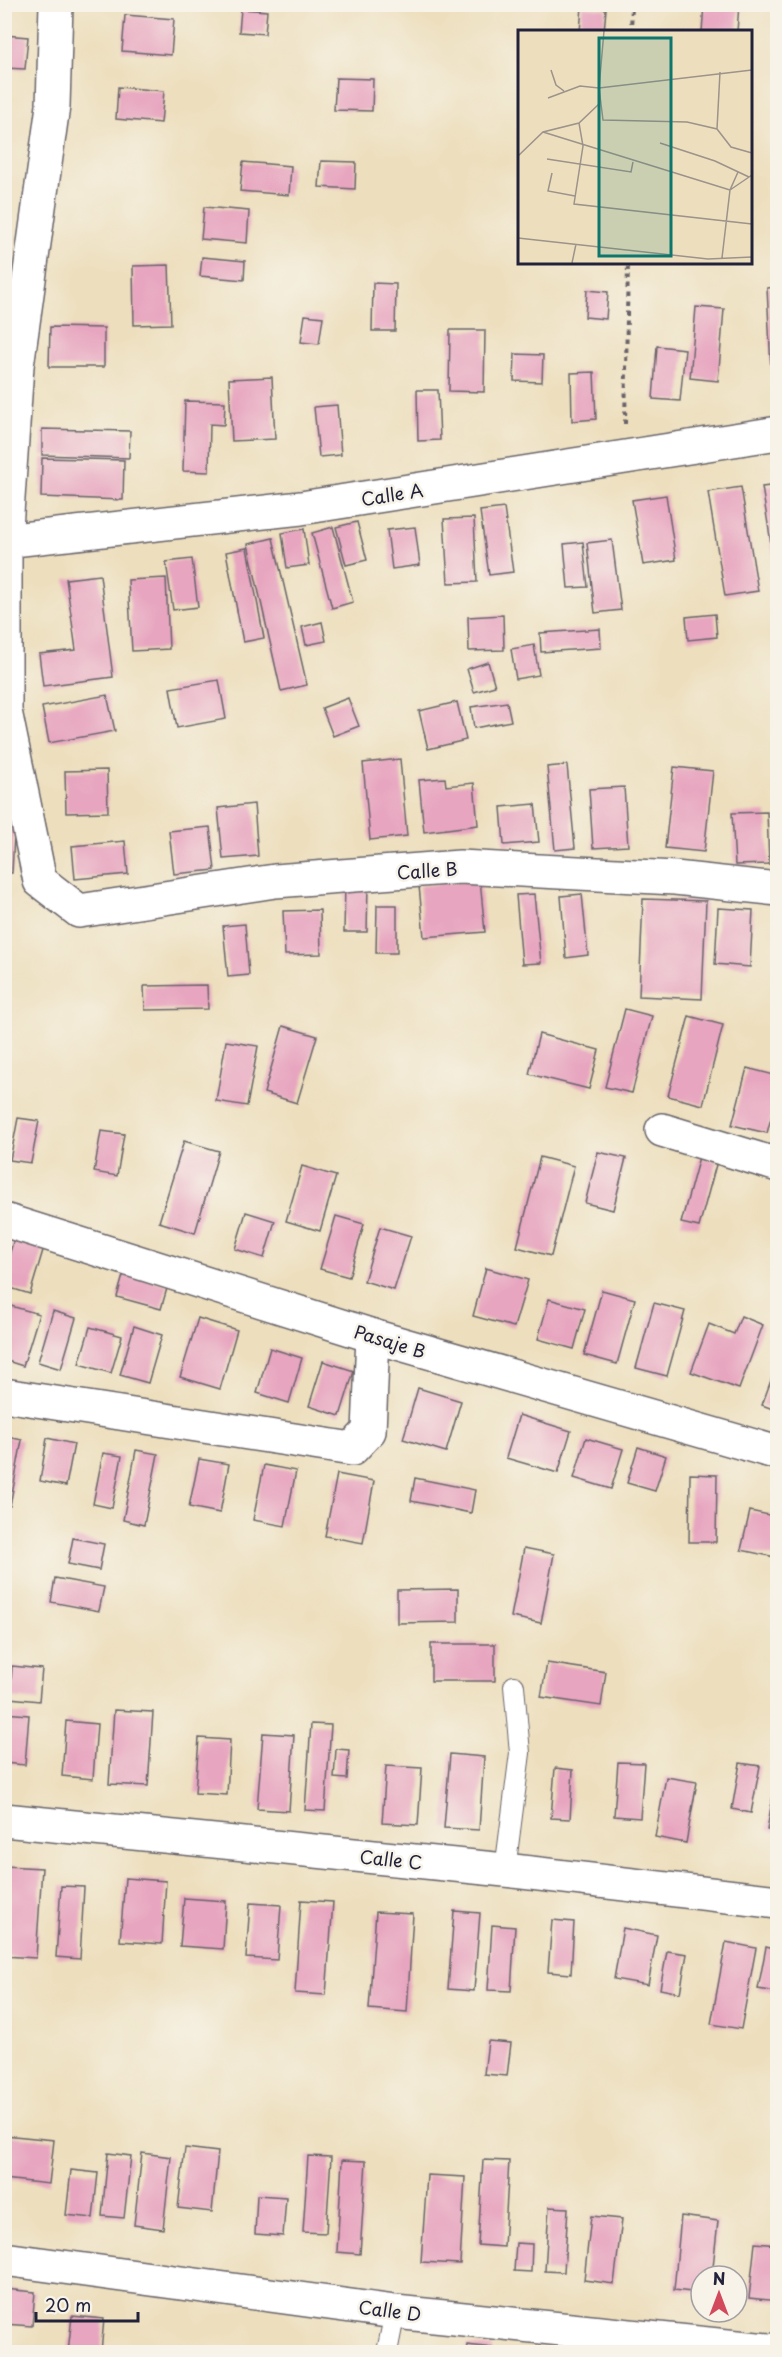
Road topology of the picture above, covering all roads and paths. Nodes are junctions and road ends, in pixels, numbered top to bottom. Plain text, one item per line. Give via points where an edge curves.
1 (56, 4) edge
2 (632, 4) edge
3 (631, 30) edge
4 (628, 264) edge
5 (777, 433) edge
6 (625, 458) junction
7 (5, 542) edge
8 (5, 711) edge
9 (777, 889) edge
10 (662, 1130) dead end
11 (777, 1165) edge
12 (4, 1220) edge
13 (373, 1336) junction
14 (4, 1395) edge
15 (777, 1453) edge
16 (514, 1686) dead end
17 (4, 1821) edge
18 (505, 1870) junction
19 (777, 1902) edge
20 (4, 2259) edge
21 (395, 2312) junction
22 (643, 2344) edge
23 (777, 2351) edge
24 (387, 2352) edge

1 - 7 street via 53,106 17,366
2 - 3 path
4 - 6 path
5 - 6 street, Calle A
6 - 7 street, Calle A via 301,508
7 - 8 street
8 - 9 street, Calle B via 40,881 78,911 275,881 460,867 675,878
10 - 11 street
12 - 13 street, Pasaje B
13 - 14 street via 369,1431 352,1449
13 - 15 street, Pasaje B
16 - 18 lane via 520,1753
17 - 18 street, Calle C
18 - 19 street, Calle C
20 - 21 street, Calle D
21 - 22 street, Calle D
21 - 24 lane
22 - 23 street, Calle D

